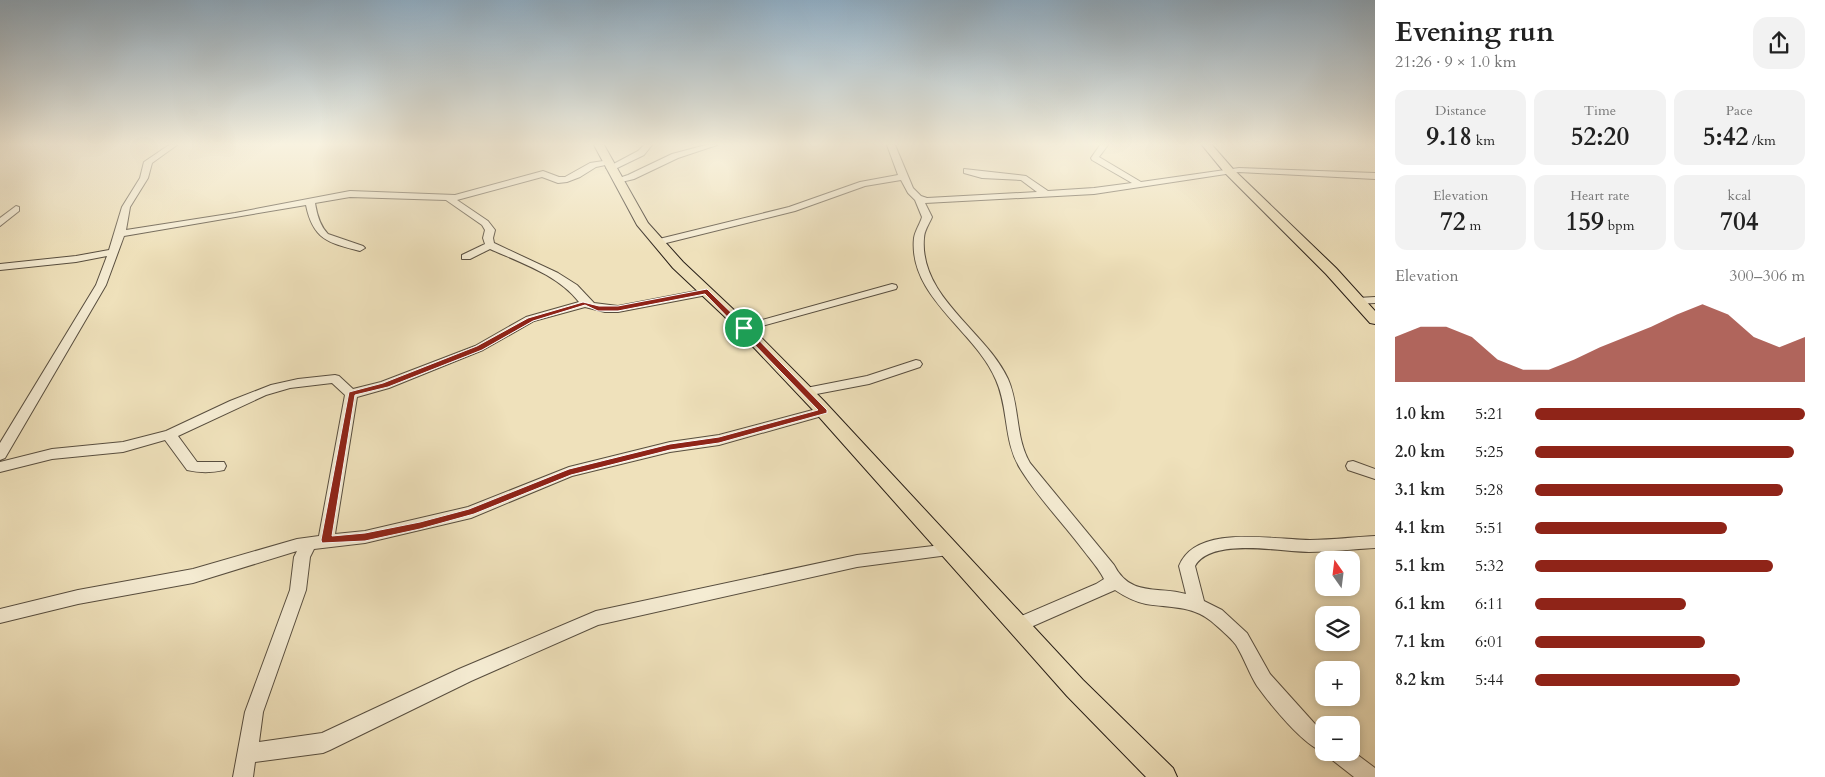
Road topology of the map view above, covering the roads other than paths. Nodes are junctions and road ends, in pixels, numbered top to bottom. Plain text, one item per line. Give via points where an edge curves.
1 (142, 181) edge
2 (516, 181) edge
3 (618, 181) edge
4 (879, 181) edge
5 (905, 181) edge
6 (1028, 181) edge
7 (1135, 181) edge
8 (1165, 181) edge
9 (1240, 181) edge
10 (1141, 185) junction
11 (1045, 193) junction
12 (450, 199) junction
13 (919, 200) junction
14 (310, 201) junction
15 (16, 210) dead end
16 (0, 223) edge
17 (120, 234) junction
18 (658, 242) junction
19 (490, 245) junction
20 (360, 248) dead end
21 (114, 252) junction
22 (466, 257) dead end
23 (0, 266) edge
24 (892, 287) dead end
25 (707, 292) junction
26 (1375, 300) edge
27 (1358, 301) junction
28 (586, 303) junction
29 (1375, 320) edge
30 (744, 328) junction
31 (916, 364) dead end
32 (806, 392) junction
33 (352, 394) junction
34 (824, 412) junction
35 (169, 435) junction
36 (0, 455) edge
37 (220, 466) dead end
38 (1353, 466) dead end
39 (0, 468) edge
40 (1375, 474) edge
41 (318, 541) junction
42 (1375, 542) edge
43 (950, 550) junction
44 (1112, 579) junction
45 (1196, 605) junction
46 (0, 616) edge
47 (1018, 625) junction
48 (1315, 737) edge
49 (247, 753) junction
50 (1350, 761) edge
51 (243, 777) edge
52 (1164, 777) edge
53 (1370, 777) edge

1 - 17 street via 126,207
2 - 12 street
3 - 18 main road via 643,225
4 - 18 street via 792,209
5 - 13 street via 909,191
6 - 11 street
7 - 10 street
8 - 10 street
9 - 27 main road
10 - 11 street
11 - 13 street
12 - 14 street via 363,194
12 - 19 street via 485,222 490,230
13 - 44 street via 927,217 919,237 919,251 927,278 940,300 976,339 998,371 1006,387 1021,459
14 - 17 street
14 - 20 street via 315,222 325,236
15 - 16 street
17 - 21 street
18 - 25 main road
19 - 22 street
19 - 28 street via 554,275 573,287
21 - 23 street
21 - 36 street via 101,285
24 - 30 street
25 - 28 street via 618,309 598,309
25 - 30 main road
26 - 27 street
27 - 29 main road
28 - 33 street via 530,319 479,348 385,385
30 - 32 main road
31 - 32 street via 869,380
32 - 34 main road
33 - 35 street via 336,380 275,388
33 - 41 street
34 - 41 street via 719,440 670,447 569,472 471,512 365,537
34 - 43 main road
35 - 37 street via 192,466
35 - 39 street via 123,447 52,454
38 - 40 street
41 - 46 street via 193,576 78,597
41 - 49 street via 302,557 298,590 254,712
42 - 45 street via 1311,546 1245,540 1203,550 1188,559 1186,566
43 - 47 main road
43 - 49 street via 857,561 596,618 464,675 323,743
44 - 45 street via 1145,598 1183,600
44 - 47 street via 1111,584 1102,589
45 - 48 street via 1216,616 1241,638 1264,680
47 - 52 main road via 1075,688
49 - 51 street
50 - 53 street

